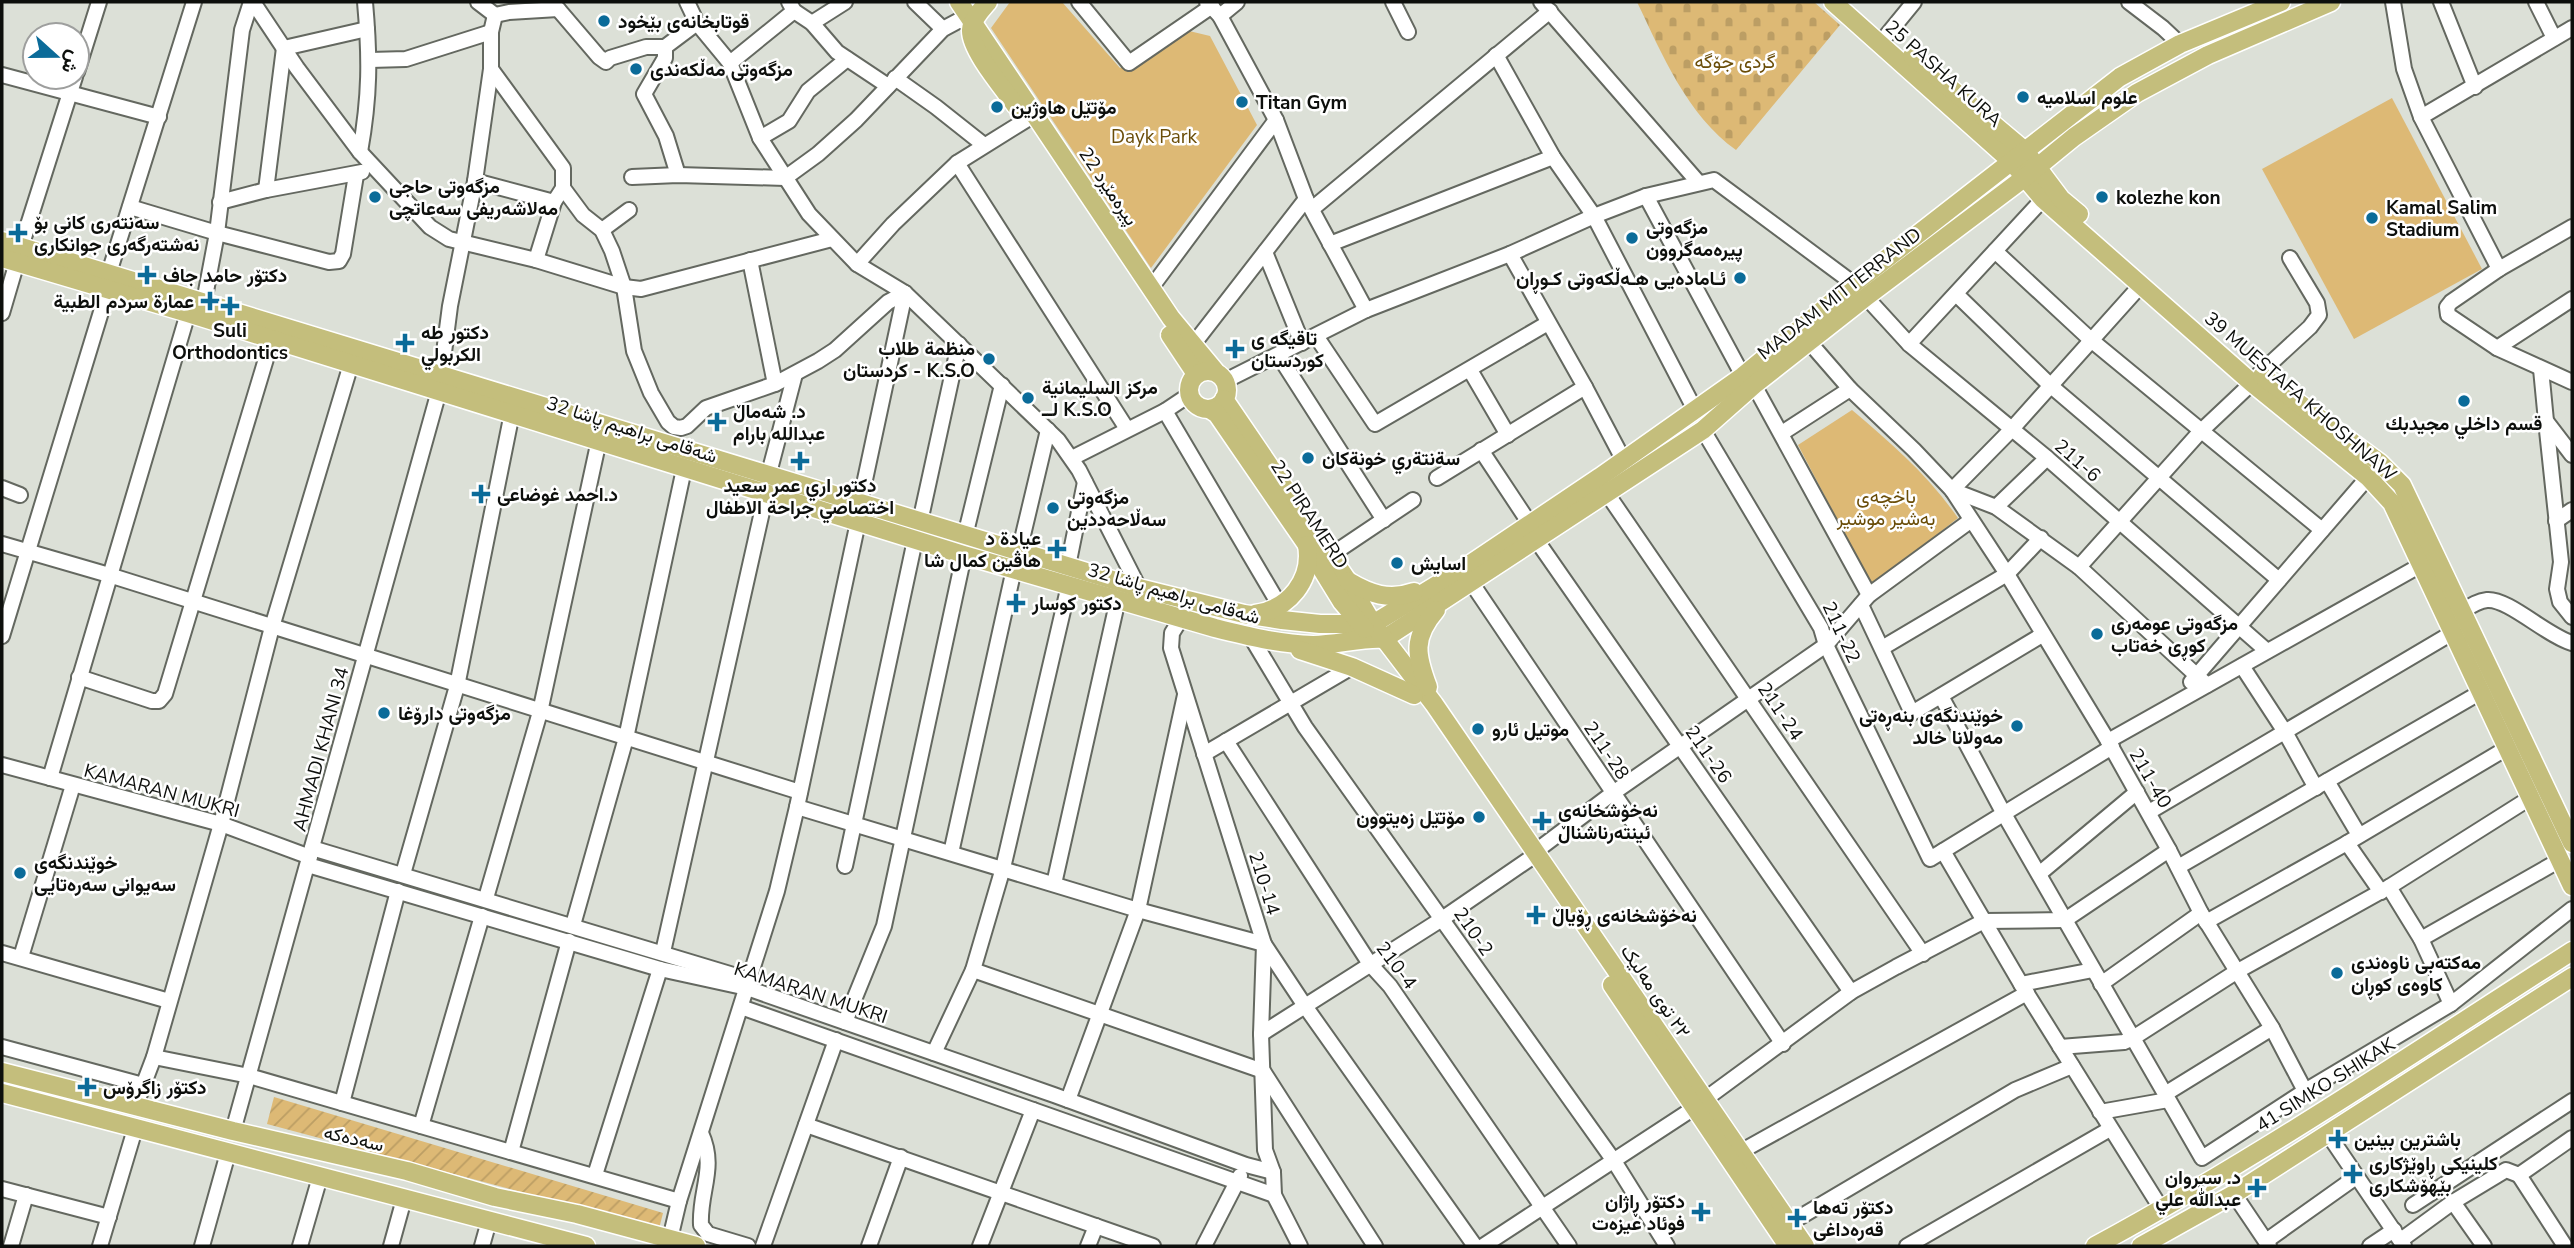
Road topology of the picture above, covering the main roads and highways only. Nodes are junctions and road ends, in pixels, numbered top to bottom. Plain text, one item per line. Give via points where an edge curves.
1 (959, 2) edge
2 (988, 2) edge
3 (1833, 2) edge
4 (1850, 2) edge
5 (2281, 2) edge
6 (2331, 2) edge
7 (2253, 7) edge
8 (973, 21) junction
9 (2018, 156) junction
10 (2030, 173) junction
11 (2, 241) edge
12 (13, 255) edge
13 (109, 281) junction
14 (1860, 290) junction
15 (1196, 374) junction
16 (2255, 378) junction
17 (1749, 381) junction
18 (440, 383) junction
19 (1219, 390) junction
20 (2374, 470) junction
21 (767, 485) junction
22 (1533, 531) junction
23 (1307, 545) junction
24 (1016, 561) junction
25 (1347, 580) junction
26 (1448, 587) junction
27 (1244, 614) junction
28 (1373, 631) junction
29 (1273, 641) junction
30 (1414, 695) junction
31 (1434, 704) junction
32 (2572, 843) edge
33 (1532, 856) junction
34 (2572, 886) edge
35 (2572, 951) edge
36 (2572, 977) edge
37 (2, 1072) edge
38 (2, 1093) edge
39 (1699, 1104) junction
40 (2274, 1140) junction
41 (2286, 1161) junction
42 (437, 1182) junction
43 (486, 1195) junction
44 (430, 1206) junction
45 (484, 1220) junction
46 (2150, 1244) edge
47 (578, 1245) edge
48 (696, 1246) edge
49 (1788, 1246) edge
50 (1805, 1246) edge
51 (2095, 1246) edge

1 - 8 main road, 22 پیرەمێرد
2 - 8 main road
3 - 9 main road, 25 PASHA KURA
4 - 9 main road, 25 PASHA KURA
5 - 7 main road, MADAM MITTERRAND
6 - 10 main road, MADAM MITTERRAND via 2208,55 2137,93
7 - 9 main road, MADAM MITTERRAND via 2120,77
8 - 15 main road, 22 پیرەمێرد via 975,45
8 - 19 main road, 22 پیرەمێرد
9 - 10 main road, 25 PASHA KURA
9 - 14 main road, MADAM MITTERRAND
10 - 14 main road, MADAM MITTERRAND
10 - 16 main road, 39 MUESTAFA KHOSHNAW
10 - 16 main road, 39 MUESTAFA KHOSHNAW via 2043,199
11 - 12 main road, شەقامی براهیم پاشا 32
12 - 13 main road, شەقامی براهیم پاشا 32
13 - 18 main road, شەقامی براهیم پاشا 32 via 204,302
13 - 18 main road, شەقامی براهیم پاشا 32 via 272,340 351,364
14 - 17 main road, MADAM MITTERRAND
14 - 17 main road, MADAM MITTERRAND via 1810,343
15 - 19 main road via 1207,370
15 - 19 main road via 1189,386 1196,405
16 - 20 main road, 39 MUESTAFA KHOSHNAW
17 - 22 main road, MADAM MITTERRAND via 1695,410
17 - 22 main road, MADAM MITTERRAND via 1703,430 1606,492
18 - 21 main road, شەقامی براهیم پاشا 32
18 - 21 main road, شەقامی براهیم پاشا 32 via 512,413 684,469
19 - 23 main road, 22 PIRAMERD via 1217,414
19 - 25 main road
20 - 32 main road, 39 MUESTAFA KHOSHNAW via 2402,485
20 - 34 main road, 39 MUESTAFA KHOSHNAW
21 - 24 main road, شەقامی براهیم پاشا 32 via 860,503 965,536
21 - 24 main road, شەقامی براهیم پاشا 32 via 858,522 964,555
22 - 26 main road, MADAM MITTERRAND
22 - 26 main road, MADAM MITTERRAND via 1471,582
23 - 27 main road via 1304,577 1291,597 1266,612
23 - 28 main road, 22 PIRAMERD via 1342,602
24 - 27 main road, شەقامی براهیم پاشا 32 via 1068,566
24 - 29 main road, شەقامی براهیم پاشا 32 via 1069,585
25 - 26 main road via 1390,597
25 - 28 main road
26 - 28 main road
26 - 31 main road via 1417,645
27 - 28 main road, شەقامی براهیم پاشا 32
28 - 29 main road, شەقامی براهیم پاشا 32 via 1355,642
28 - 30 main road, ٢٢ توی مەلیک
28 - 31 main road, ٢٢ توی مەلیک
29 - 30 main road via 1352,667
30 - 33 main road, ٢٢ توی مەلیک
31 - 33 main road, ٢٢ توی مەلیک
33 - 39 main road, ٢٢ توی مەلیک
35 - 40 main road, 41 SIMKO SHIKAK
36 - 41 main road
37 - 42 main road, سەدەکە
38 - 44 main road
39 - 49 main road, ٢٢ توی مەلیک
39 - 50 main road, ٢٢ توی مەلیک via 1740,1152
40 - 41 main road
40 - 51 main road, 41 SIMKO SHIKAK
41 - 46 main road
42 - 43 main road, سەدەکە
42 - 44 main road via 446,1198
43 - 45 main road via 470,1201 469,1210
43 - 48 main road, سەدەکە
44 - 45 main road
45 - 47 main road

